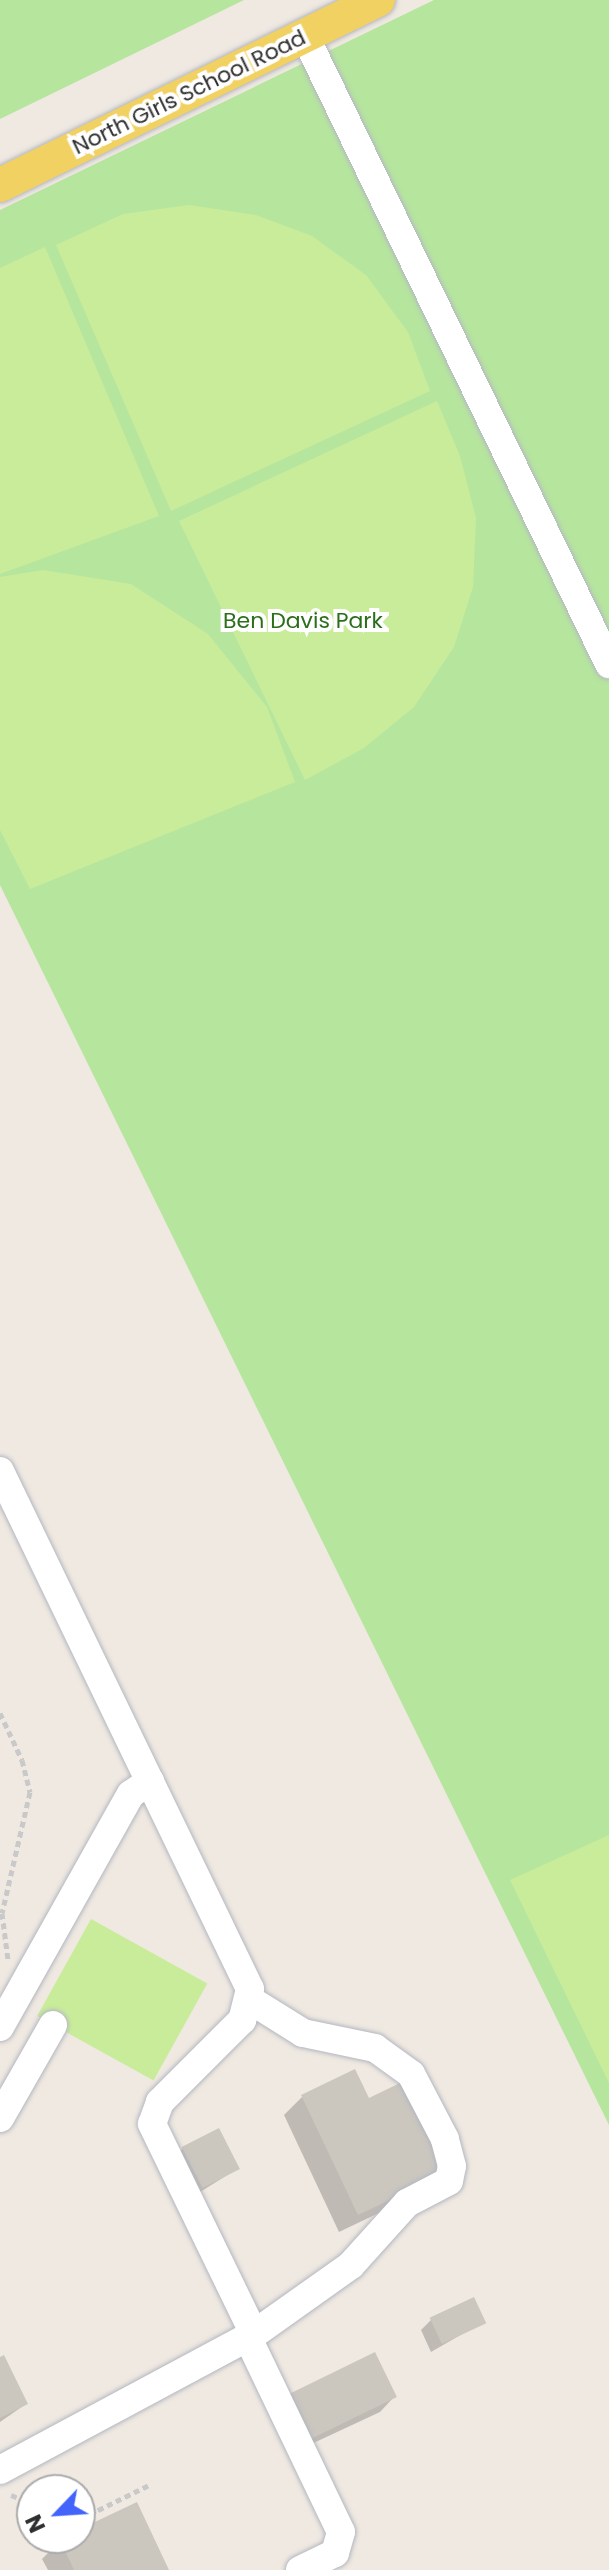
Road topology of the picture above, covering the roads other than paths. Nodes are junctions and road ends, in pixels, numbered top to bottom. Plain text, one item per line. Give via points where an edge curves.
1 (378, 0) edge
2 (305, 36) junction
3 (0, 185) edge
4 (609, 664) edge
5 (0, 1471) edge
6 (150, 1781) junction
7 (12, 1979) edge
8 (250, 2000) junction
9 (53, 2025) dead end
10 (0, 2027) edge
11 (0, 2118) edge
12 (251, 2336) junction
13 (0, 2470) edge
14 (300, 2570) edge

1 - 2 main road, North Girls School Road
2 - 3 main road, North Girls School Road
2 - 4 lane
5 - 6 lane
6 - 7 lane via 131,1794
6 - 8 lane via 250,1989
7 - 10 lane
8 - 12 lane via 242,2020 160,2102 152,2124
8 - 12 lane via 303,2033 359,2043 396,2061 430,2102 452,2166 449,2181 407,2203 351,2265
9 - 11 lane
12 - 13 lane
12 - 14 lane via 341,2532 335,2553

